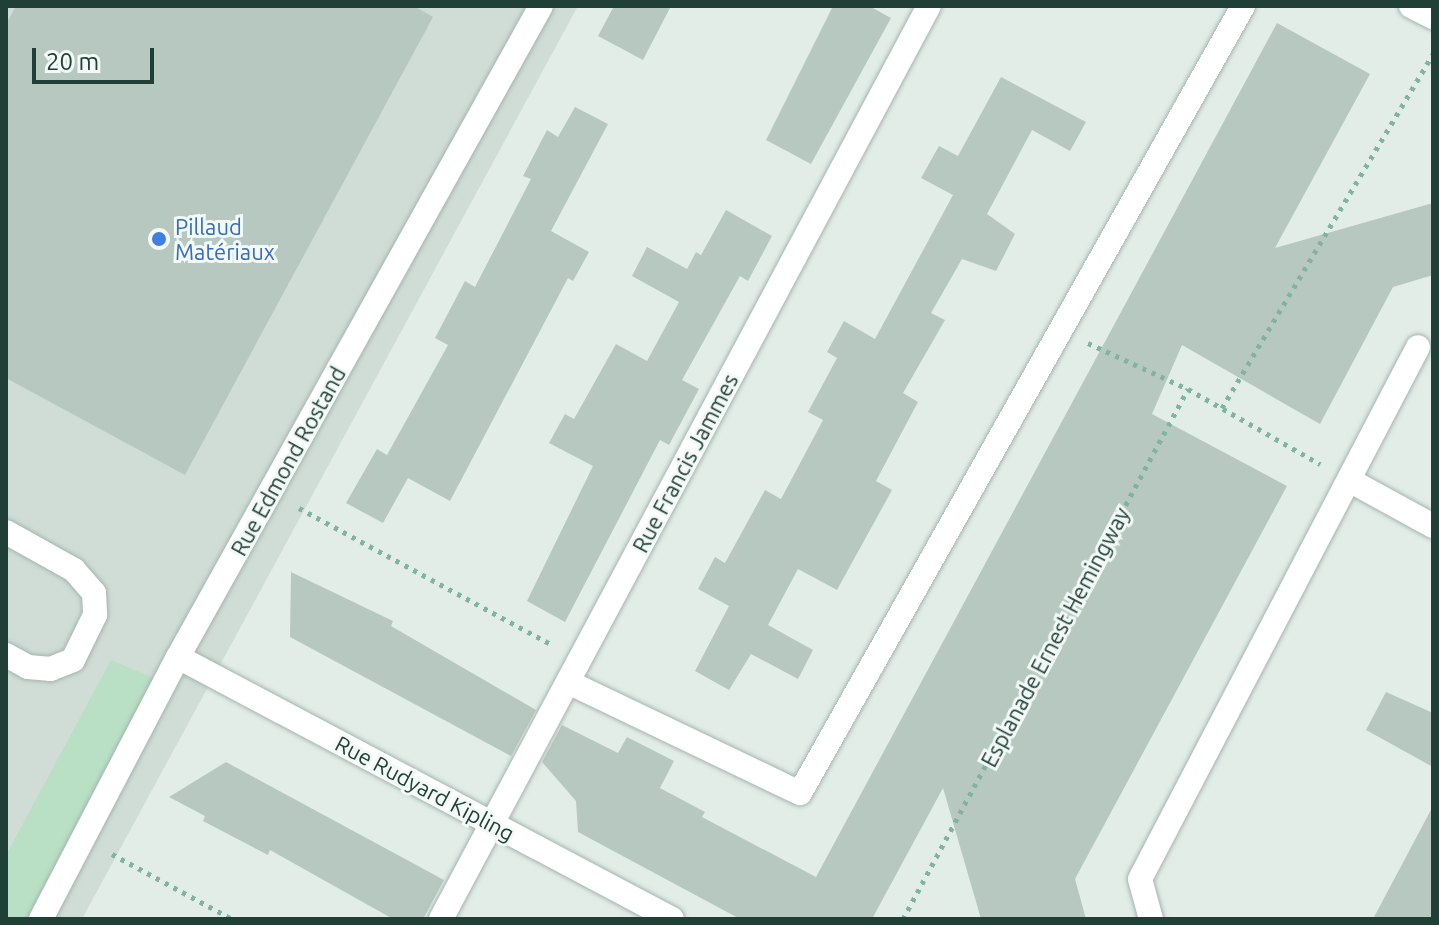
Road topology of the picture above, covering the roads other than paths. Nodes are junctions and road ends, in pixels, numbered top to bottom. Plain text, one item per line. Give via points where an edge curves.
1 (541, 6) edge
2 (929, 6) edge
3 (1243, 6) edge
4 (1411, 6) edge
5 (1433, 17) edge
6 (1418, 347) dead end
7 (1349, 480) junction
8 (1433, 526) edge
9 (6, 532) edge
10 (6, 655) edge
11 (178, 657) junction
12 (568, 682) junction
13 (492, 824) junction
14 (41, 919) edge
15 (441, 919) edge
16 (672, 919) edge
17 (1151, 919) edge

1 - 11 street, Rue Edmond Rostand
2 - 12 street, Rue Francis Jammes
3 - 12 street via 800,793
4 - 5 street
6 - 7 street
7 - 8 street
7 - 17 street via 1140,879
9 - 10 street via 74,570 94,593 95,615 73,660 51,669 28,667
11 - 13 street, Rue Rudyard Kipling
11 - 14 street, Rue Edmond Rostand
12 - 13 street, Rue Francis Jammes
13 - 15 street, Rue Francis Jammes
13 - 16 street, Rue Rudyard Kipling

